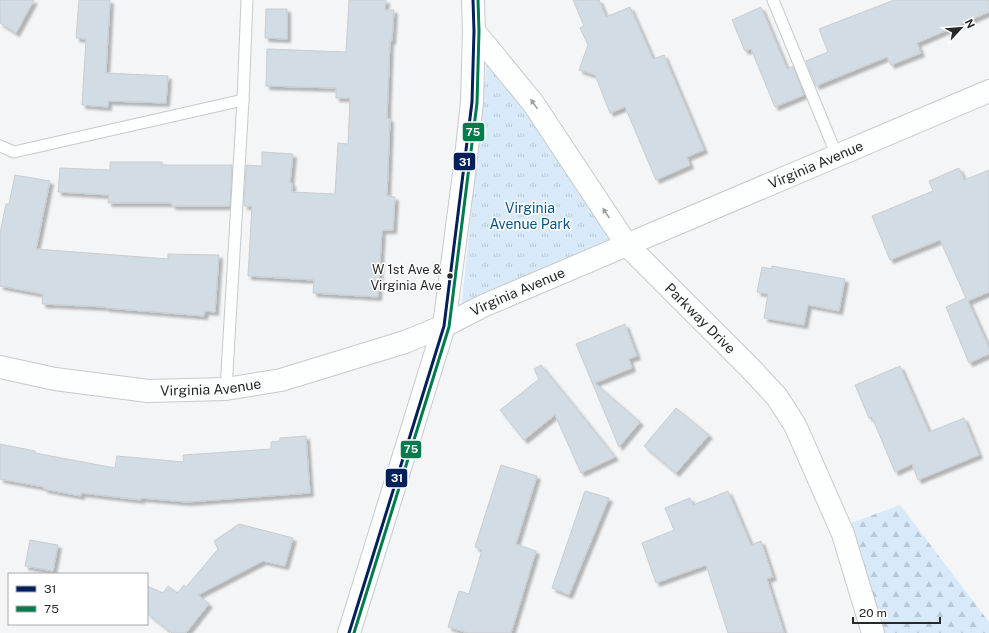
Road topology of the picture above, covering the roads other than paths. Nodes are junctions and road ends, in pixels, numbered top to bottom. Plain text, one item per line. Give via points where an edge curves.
1 (247, 0) edge
2 (473, 0) edge
3 (773, 0) edge
4 (474, 31) junction
5 (989, 91) edge
6 (243, 100) junction
7 (0, 146) edge
8 (837, 156) junction
9 (628, 245) junction
10 (444, 326) junction
11 (0, 367) edge
12 (226, 389) junction
13 (349, 633) edge
14 (873, 633) edge

1 - 6 lane
2 - 4 street
3 - 8 lane
9 -> 4 street, Parkway Drive via 533,103
4 - 10 street via 468,145
5 - 8 street, Virginia Avenue
6 - 7 lane via 14,152
6 - 12 lane
8 - 9 street, Virginia Avenue
9 - 10 street, Virginia Avenue via 483,306
9 - 14 street, Parkway Drive via 777,397 795,425 843,534
10 - 12 street, Virginia Avenue via 404,342 280,380
10 - 13 street
11 - 12 street, Virginia Avenue via 55,379 148,391

